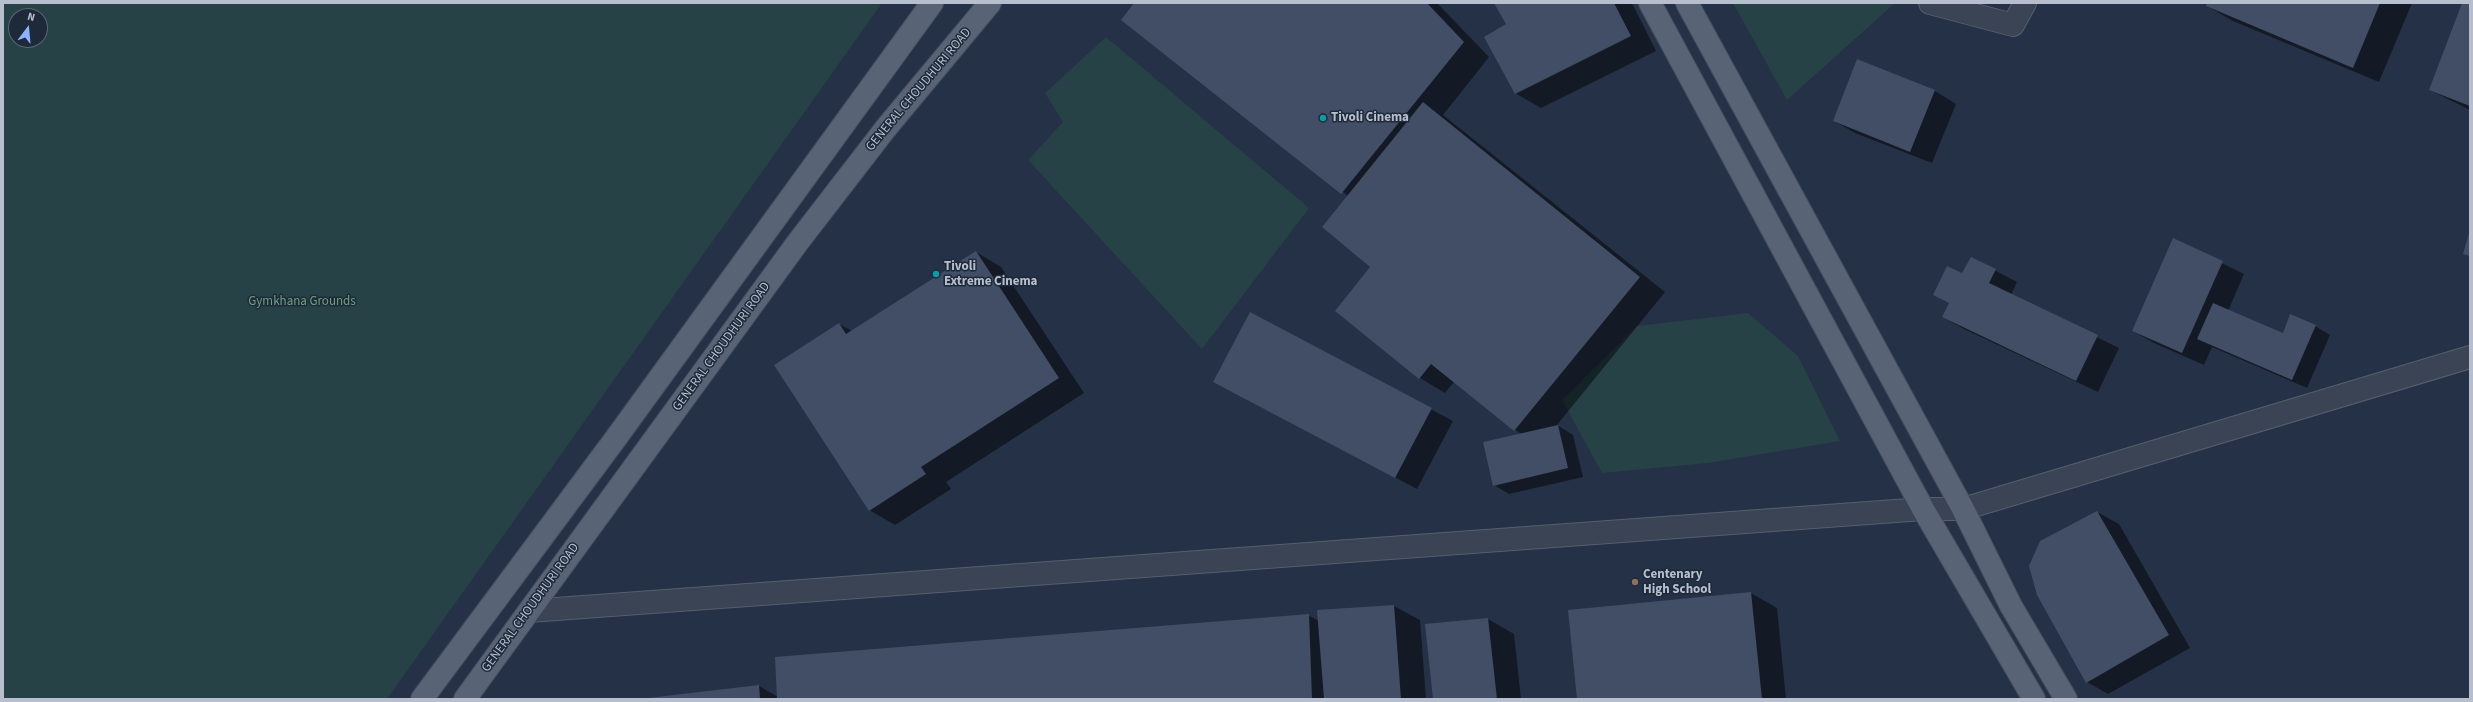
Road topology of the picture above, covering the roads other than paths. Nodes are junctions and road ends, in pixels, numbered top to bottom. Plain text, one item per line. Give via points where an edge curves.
1 (932, 3) edge
2 (990, 3) edge
3 (1650, 3) edge
4 (1687, 3) edge
5 (1930, 3) edge
6 (2025, 3) edge
7 (2470, 357) edge
8 (1923, 509) junction
9 (1963, 509) junction
10 (528, 611) junction
11 (422, 699) edge
12 (465, 699) edge
13 (2034, 699) edge
14 (2066, 699) edge

1 - 11 main road via 621,431
2 - 10 main road, GENERAL CHOUDHURI ROAD via 886,128 798,242
3 - 8 main road
4 - 9 main road
5 - 6 street via 2013,25
7 - 9 street
8 - 9 street
8 - 10 street
8 - 13 main road
9 - 14 main road via 2011,606
10 - 12 main road, GENERAL CHOUDHURI ROAD

